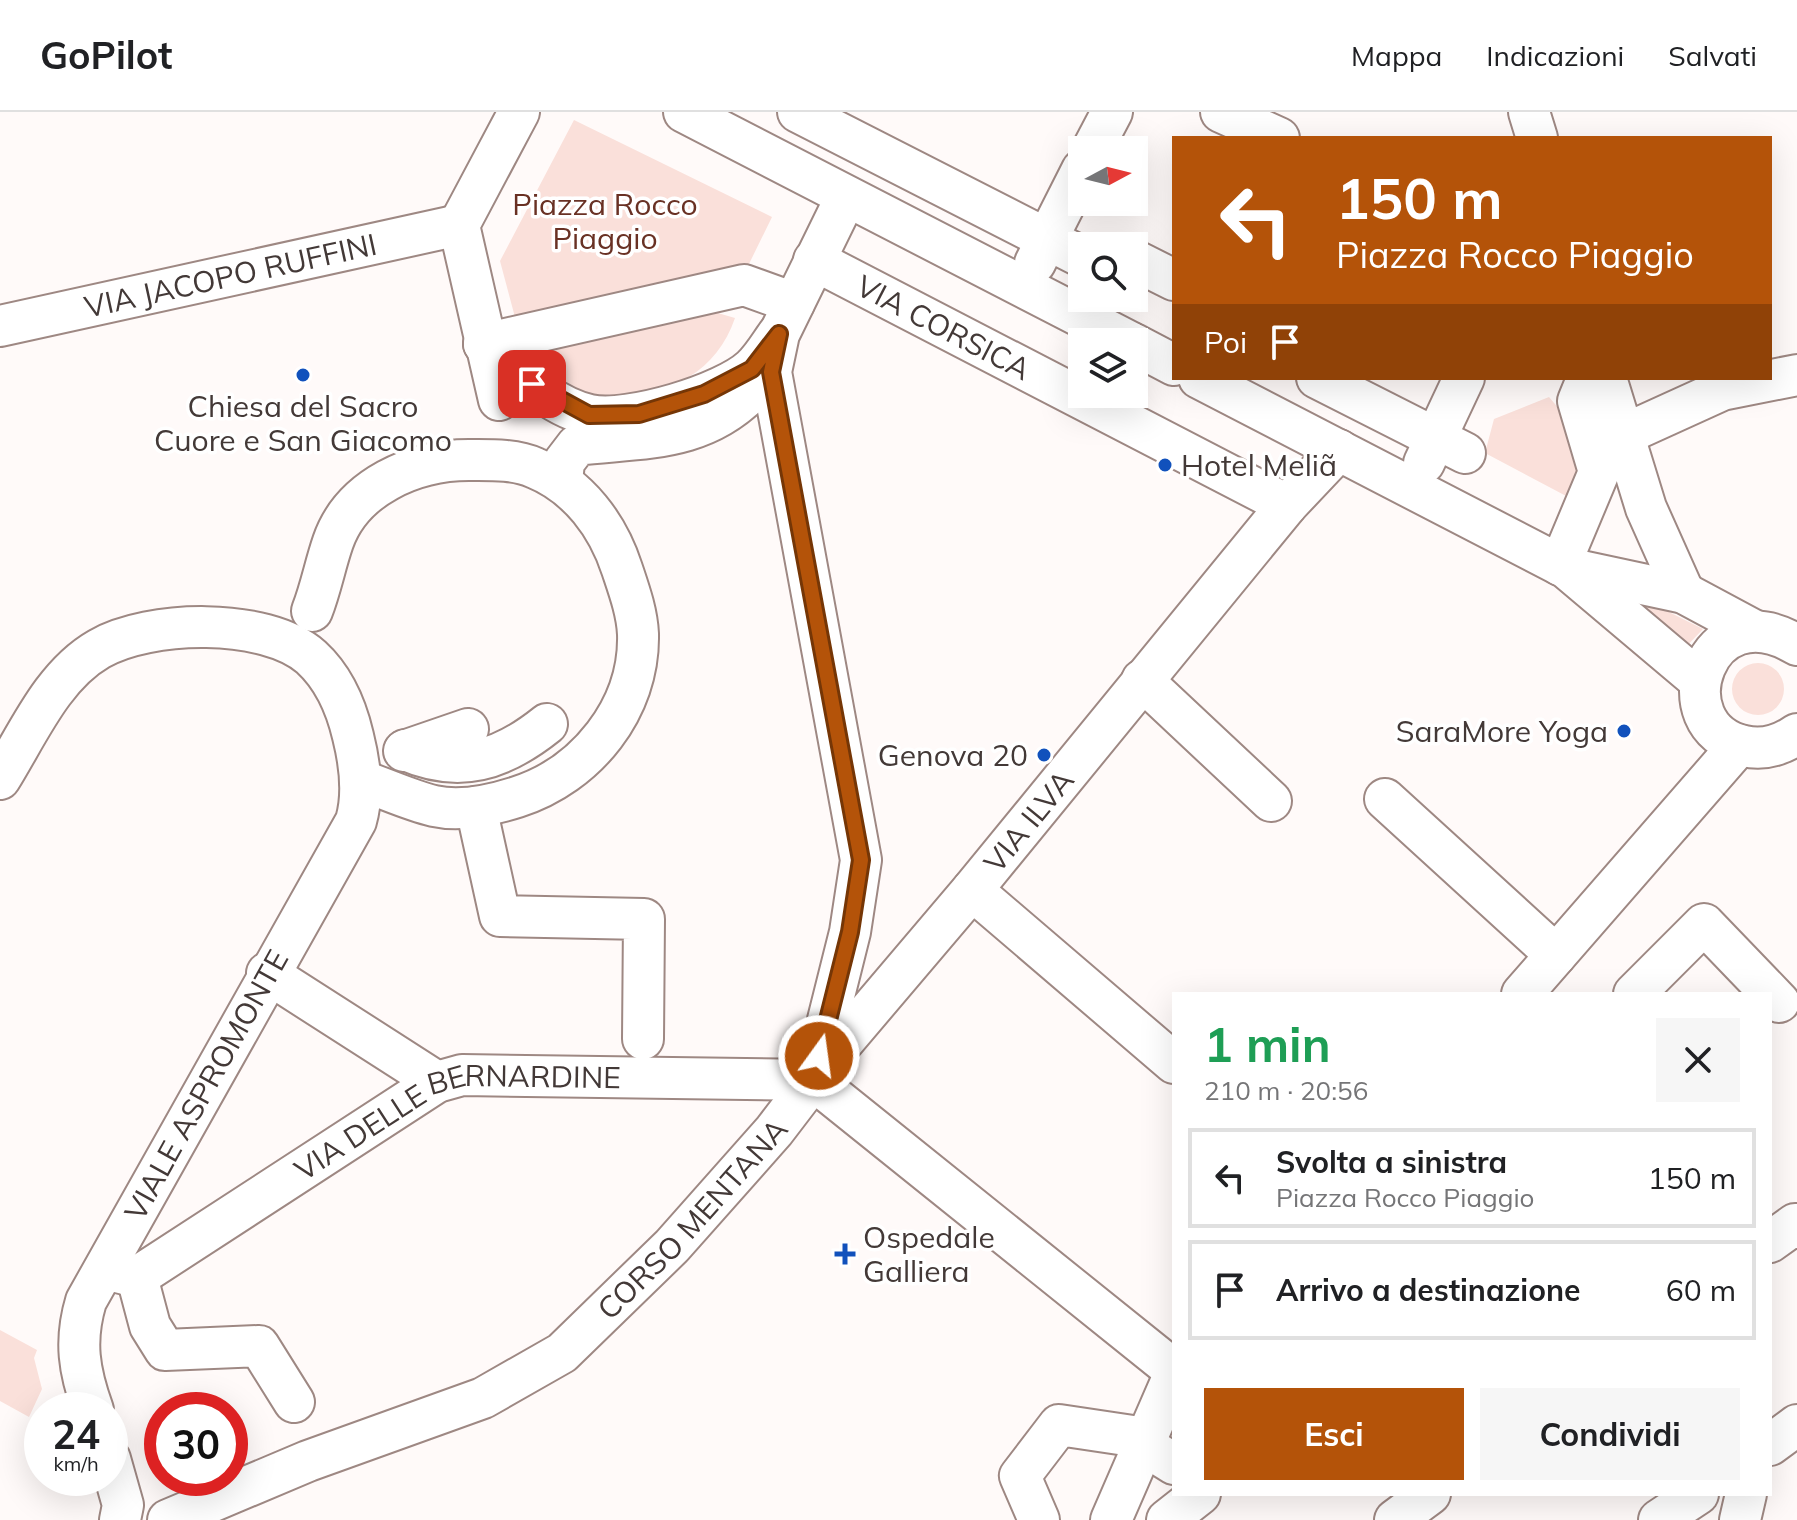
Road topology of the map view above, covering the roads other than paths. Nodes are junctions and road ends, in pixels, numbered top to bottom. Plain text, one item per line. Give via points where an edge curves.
1 (519, 112) edge
2 (798, 112) edge
3 (849, 112) edge
4 (1112, 112) edge
5 (1221, 112) edge
6 (1529, 112) edge
7 (696, 115) edge
8 (1099, 136) edge
9 (1275, 136) edge
10 (1536, 136) edge
11 (846, 197) junction
12 (1068, 198) edge
13 (459, 225) junction
14 (1052, 230) junction
15 (1068, 235) edge
16 (1068, 244) edge
17 (814, 260) junction
18 (1148, 267) edge
19 (895, 271) dead end
20 (1172, 279) edge
21 (1023, 287) junction
22 (1148, 291) edge
23 (1172, 303) edge
24 (0, 326) edge
25 (1103, 328) edge
26 (781, 336) junction
27 (484, 344) junction
28 (1148, 351) edge
29 (1068, 361) edge
30 (1172, 364) edge
31 (1797, 375) edge
32 (1203, 380) edge
33 (1321, 380) edge
34 (1365, 380) edge
35 (1464, 380) edge
36 (1595, 380) edge
37 (1596, 380) edge
38 (1148, 404) edge
39 (1623, 435) junction
40 (1449, 438) junction
41 (1339, 450) junction
42 (506, 462) junction
43 (562, 482) junction
44 (1411, 487) junction
45 (1296, 495) junction
46 (1563, 566) junction
47 (1684, 593) junction
48 (312, 611) dead end
49 (1753, 630) junction
50 (1797, 645) edge
51 (1142, 680) junction
52 (1700, 681) junction
53 (547, 724) dead end
54 (468, 729) dead end
55 (1797, 734) edge
56 (1739, 745) junction
57 (405, 750) junction
58 (359, 772) junction
59 (0, 779) edge
60 (1385, 799) dead end
61 (1271, 801) dead end
62 (476, 807) junction
63 (972, 890) junction
64 (1556, 955) junction
65 (842, 959) junction
66 (912, 961) junction
67 (282, 973) junction
68 (1524, 992) edge
69 (1636, 992) edge
70 (1782, 1000) edge
71 (643, 1039) dead end
72 (1172, 1061) edge
73 (449, 1079) junction
74 (813, 1080) junction
75 (121, 1273) junction
76 (1172, 1371) edge
77 (1172, 1381) edge
78 (87, 1392) edge
79 (294, 1402) dead end
80 (1797, 1425) edge
81 (1772, 1444) edge
82 (1154, 1449) edge
83 (120, 1496) edge
84 (1197, 1496) edge
85 (1427, 1496) edge
86 (1696, 1496) edge
87 (1746, 1496) edge
88 (1036, 1512) edge
89 (120, 1520) edge
90 (168, 1520) edge
91 (1111, 1520) edge
92 (1167, 1520) edge
93 (1395, 1520) edge
94 (1672, 1520) edge
95 (1740, 1520) edge

1 - 13 street
2 - 14 street
3 - 14 street
4 - 8 street
5 - 9 street
6 - 10 street
7 - 11 street
11 - 17 street
11 - 21 street
12 - 14 street
13 - 24 street, VIA JACOPO RUFFINI
13 - 27 street
14 - 15 street
14 - 16 street
14 - 21 street
17 - 26 street
17 - 45 street, VIA CORSICA
18 - 20 street
19 - 29 street, VIA CORSICA
21 - 25 street
22 - 23 street
26 - 27 street via 744,285
26 - 27 street via 752,369 716,388 617,417 589,415 562,402
26 - 43 street via 737,407 684,432 577,445 564,462
26 - 65 street, CORSO MENTANA via 861,860
27 - 42 street via 501,410
28 - 30 street
31 - 39 street via 1722,390
32 - 41 street
33 - 40 street
34 - 40 street
35 - 40 street
36 - 46 street via 1578,401 1599,472
37 - 39 street
38 - 45 street
39 - 47 street via 1646,508
40 - 44 street
41 - 44 street
41 - 45 street, VIA ILVA
42 - 43 street via 533,467
42 - 48 street via 453,460 398,474 371,489 334,539
43 - 62 street via 601,521 624,575 638,634 628,692 595,748 571,772 547,787
44 - 46 street
45 - 51 street, VIA ILVA
46 - 47 street
46 - 52 street
47 - 49 street
49 - 50 street via 1777,633
49 - 52 street via 1718,646 1705,662
51 - 61 street
51 - 63 street, VIA ILVA
52 - 56 street via 1700,701 1708,720
53 - 57 street via 521,745 483,760 431,762
54 - 57 street
55 - 56 street via 1771,747
56 - 64 street
57 - 58 street
58 - 59 street, VIALE ASPROMONTE via 342,701 330,677 309,656 274,637 199,626 130,637 99,648 63,677
58 - 62 street via 436,806
58 - 67 street, VIALE ASPROMONTE via 356,821
60 - 64 street
62 - 71 street via 500,916 644,919
63 - 66 street, VIA ILVA
63 - 72 street
64 - 68 street
65 - 66 street via 868,967
65 - 74 street, CORSO MENTANA
66 - 74 street, VIA ILVA
67 - 73 street
67 - 75 street, VIALE ASPROMONTE
69 - 70 street via 1704,924
73 - 74 street, VIA DELLE BERNARDINE
73 - 75 street, VIA DELLE BERNARDINE
74 - 76 street
74 - 90 street, CORSO MENTANA via 672,1246 562,1353 483,1398 308,1461
75 - 78 street, VIALE ASPROMONTE via 86,1301 78,1328 77,1358
75 - 79 street via 165,1350 259,1346
77 - 82 street
80 - 81 street
82 - 88 street via 1059,1425 1020,1476
82 - 91 street
83 - 89 street
84 - 92 street
85 - 93 street
86 - 94 street
87 - 95 street

